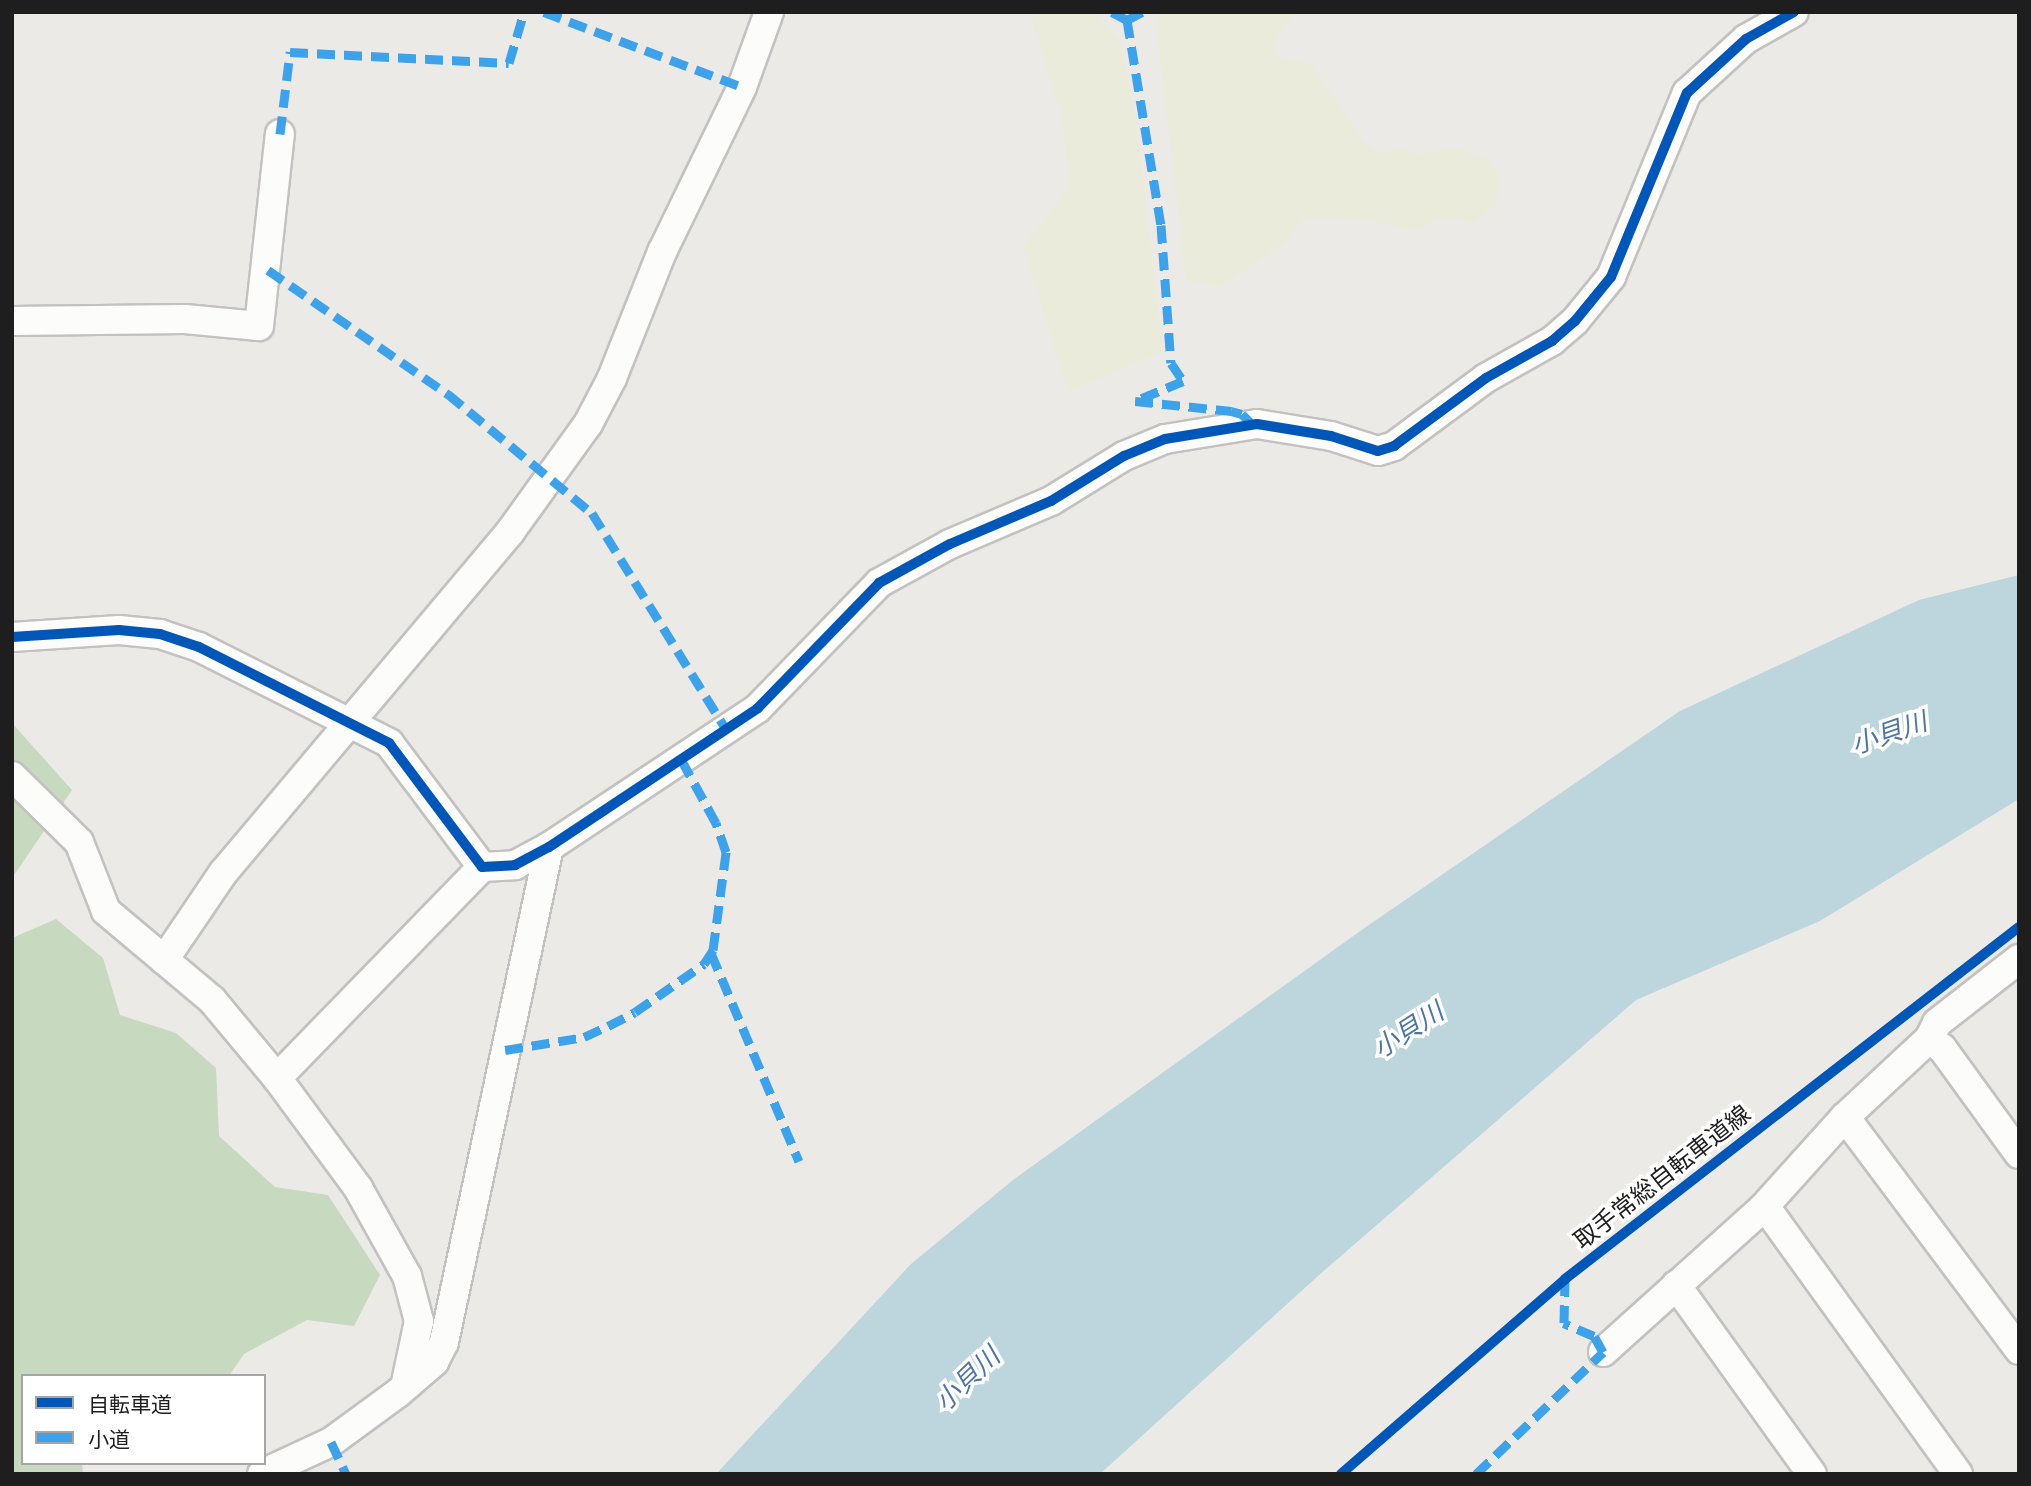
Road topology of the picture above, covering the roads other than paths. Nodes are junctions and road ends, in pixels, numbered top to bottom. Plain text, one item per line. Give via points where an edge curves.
1 (769, 12) edge
2 (1794, 12) edge
3 (280, 134) dead end
4 (12, 321) edge
5 (12, 637) edge
6 (352, 721) junction
7 (12, 776) edge
8 (549, 847) junction
9 (482, 867) junction
10 (2019, 959) edge
11 (164, 960) junction
12 (1929, 1039) junction
13 (277, 1078) junction
14 (1845, 1117) junction
15 (2019, 1154) edge
16 (1763, 1208) junction
17 (1676, 1284) junction
18 (2019, 1350) edge
19 (1603, 1352) dead end
20 (405, 1387) junction
21 (262, 1474) edge
22 (1812, 1474) edge
23 (1958, 1474) edge

1 - 6 street via 742,87 662,252 612,378 588,424 510,532
2 - 8 street via 1746,40 1686,93 1611,277 1552,341 1486,378 1394,446 1378,451 1331,436 1257,424 1165,439 1124,456 1051,500 950,544 879,583 758,708
3 - 4 street via 259,326 185,320
5 - 6 street via 119,629 160,634 199,647
6 - 9 street via 389,743
6 - 11 street via 223,873
7 - 11 street via 79,842 106,911
8 - 9 street via 515,865
8 - 20 street via 455,1302 434,1362
9 - 13 street
10 - 12 street via 1937,1023
11 - 13 street via 212,1000
12 - 14 street
12 - 15 street via 1942,1048
13 - 20 street via 358,1188 407,1276 419,1321
14 - 16 street
14 - 18 street
16 - 17 street
16 - 23 street
17 - 19 street
17 - 22 street
20 - 21 street via 331,1442

